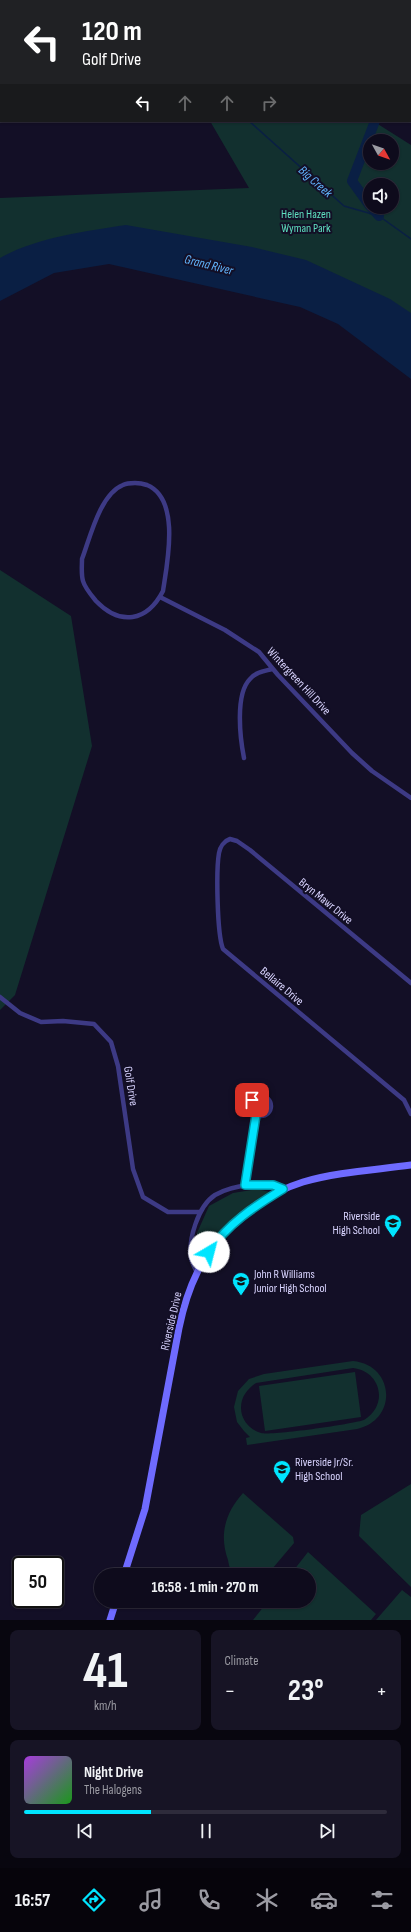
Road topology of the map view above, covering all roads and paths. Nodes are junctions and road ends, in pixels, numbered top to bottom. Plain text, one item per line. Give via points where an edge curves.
1 (160, 597) junction
2 (272, 669) junction
3 (244, 758) dead end
4 (411, 798) edge
5 (227, 840) joint
6 (411, 982) edge
7 (0, 997) edge
8 (411, 1114) edge
9 (256, 1115) junction
10 (411, 1165) edge
11 (245, 1185) junction
12 (283, 1189) junction
13 (200, 1212) junction
14 (197, 1273) junction
15 (126, 1568) edge
16 (114, 1608) edge
17 (110, 1620) edge

1 - 1 street via 141,614 129,618 114,615 93,597 82,580 82,559 102,506 114,490 123,485 135,483 156,490 167,514 170,535 163,591
1 - 2 street, Wintergreen Hill Drive via 243,640 259,652
2 - 3 street via 253,676 244,690 240,732
2 - 4 street, Wintergreen Hill Drive via 352,753 372,771
5 - 6 street, Bryn Mawr Drive via 237,841 250,850
5 - 8 street, Bellaire Drive via 222,846 219,858 220,937 223,949 404,1100
7 - 13 street, Golf Drive via 20,1013 41,1022 94,1024 111,1042 118,1066 133,1169 143,1197 168,1212
9 - 9 street via 262,1116 270,1110 270,1100 265,1096 258,1096 251,1103 251,1110
9 - 11 street
10 - 12 main road, Riverside Drive via 303,1182
11 - 12 street via 273,1185
11 - 13 street via 215,1195
12 - 14 main road, Riverside Drive via 250,1209 216,1242
13 - 14 street via 191,1246 191,1259
14 - 15 main road, Riverside Drive via 178,1328 145,1509
16 - 17 main road

